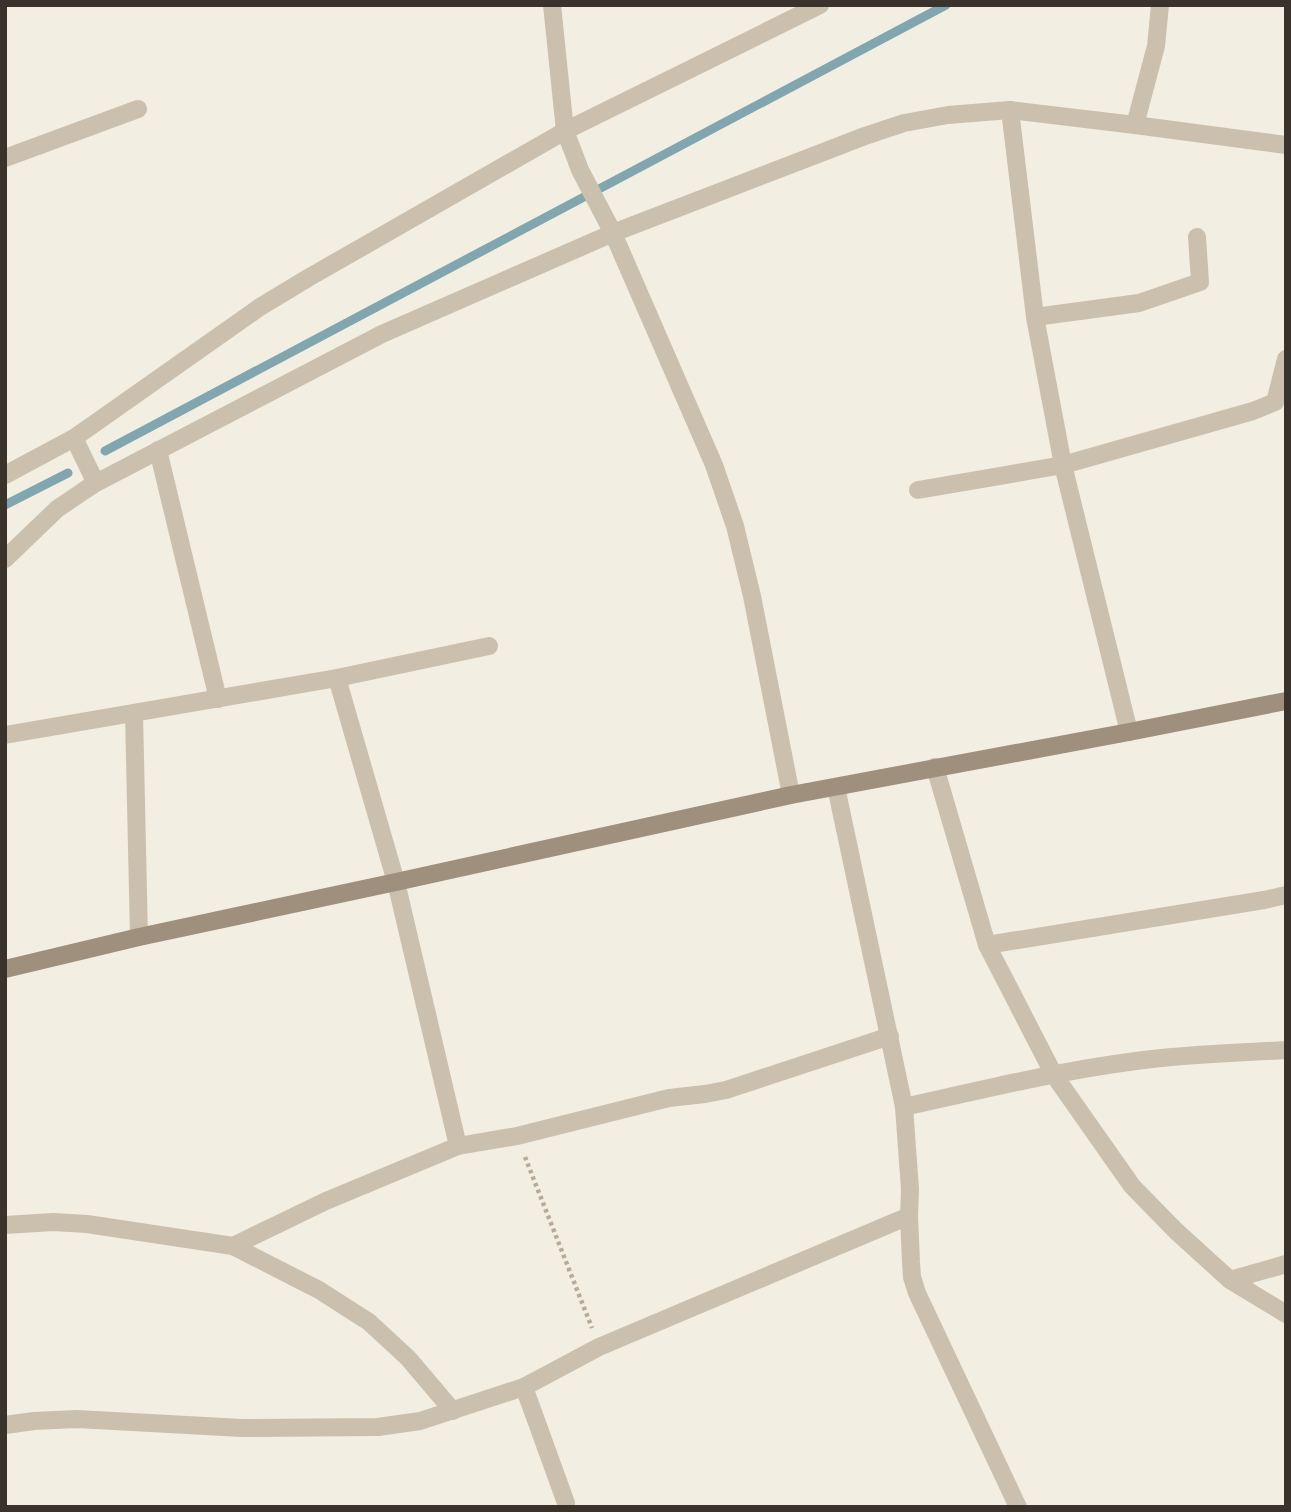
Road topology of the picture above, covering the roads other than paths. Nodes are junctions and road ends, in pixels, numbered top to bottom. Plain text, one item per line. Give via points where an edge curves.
1 (552, 5) edge
2 (820, 5) edge
3 (1160, 5) edge
4 (138, 108) dead end
5 (1010, 110) junction
6 (1135, 125) junction
7 (565, 131) junction
8 (1286, 145) edge
9 (5, 158) edge
10 (612, 233) junction
11 (1197, 237) dead end
12 (1034, 317) junction
13 (1286, 359) edge
14 (77, 444) junction
15 (158, 450) junction
16 (1063, 465) junction
17 (5, 475) edge
18 (93, 480) junction
19 (918, 491) dead end
20 (5, 559) edge
21 (489, 646) dead end
22 (337, 678) junction
23 (218, 699) junction
24 (1286, 701) edge
25 (134, 713) junction
26 (1129, 732) junction
27 (5, 735) edge
28 (935, 767) junction
29 (836, 787) junction
30 (791, 795) junction
31 (396, 882) junction
32 (1286, 895) edge
33 (139, 937) junction
34 (986, 945) junction
35 (5, 969) edge
36 (890, 1036) junction
37 (1286, 1050) edge
38 (1054, 1075) junction
39 (904, 1107) junction
40 (458, 1146) junction
41 (909, 1216) junction
42 (5, 1225) edge
43 (233, 1246) junction
44 (1286, 1264) edge
45 (1230, 1280) junction
46 (1286, 1314) edge
47 (524, 1387) junction
48 (453, 1411) junction
49 (5, 1426) edge
50 (566, 1507) edge
51 (1018, 1507) edge

1 - 7 street
2 - 7 street
3 - 6 street via 1156,46
4 - 9 street
5 - 6 street
5 - 10 street via 948,115 865,136
5 - 12 street
6 - 8 street
7 - 10 street
7 - 14 street via 260,307
10 - 15 street via 382,334
10 - 30 street via 714,465 735,526
11 - 12 street via 1199,282 1139,303
12 - 16 street
13 - 16 street via 1275,401
14 - 17 street
14 - 18 street
15 - 18 street
15 - 23 street
16 - 19 street
16 - 26 street
18 - 20 street
21 - 22 street
22 - 23 street
22 - 31 street
23 - 25 street
24 - 26 street
25 - 27 street
25 - 33 street
26 - 28 street
28 - 29 street
28 - 34 street
29 - 30 street
29 - 36 street
30 - 31 street
31 - 33 street
31 - 40 street
32 - 34 street
33 - 35 street
34 - 38 street
36 - 39 street
36 - 40 street via 726,1090 669,1098
37 - 38 street via 1136,1061
38 - 39 street
38 - 45 street via 1132,1186
39 - 41 street
40 - 43 street
41 - 47 street via 599,1347
41 - 51 street via 917,1293
42 - 43 street via 87,1224
43 - 48 street via 319,1290 369,1322 408,1358
44 - 45 street
45 - 46 street
47 - 48 street
47 - 50 street
48 - 49 street via 378,1427 242,1428 76,1419

